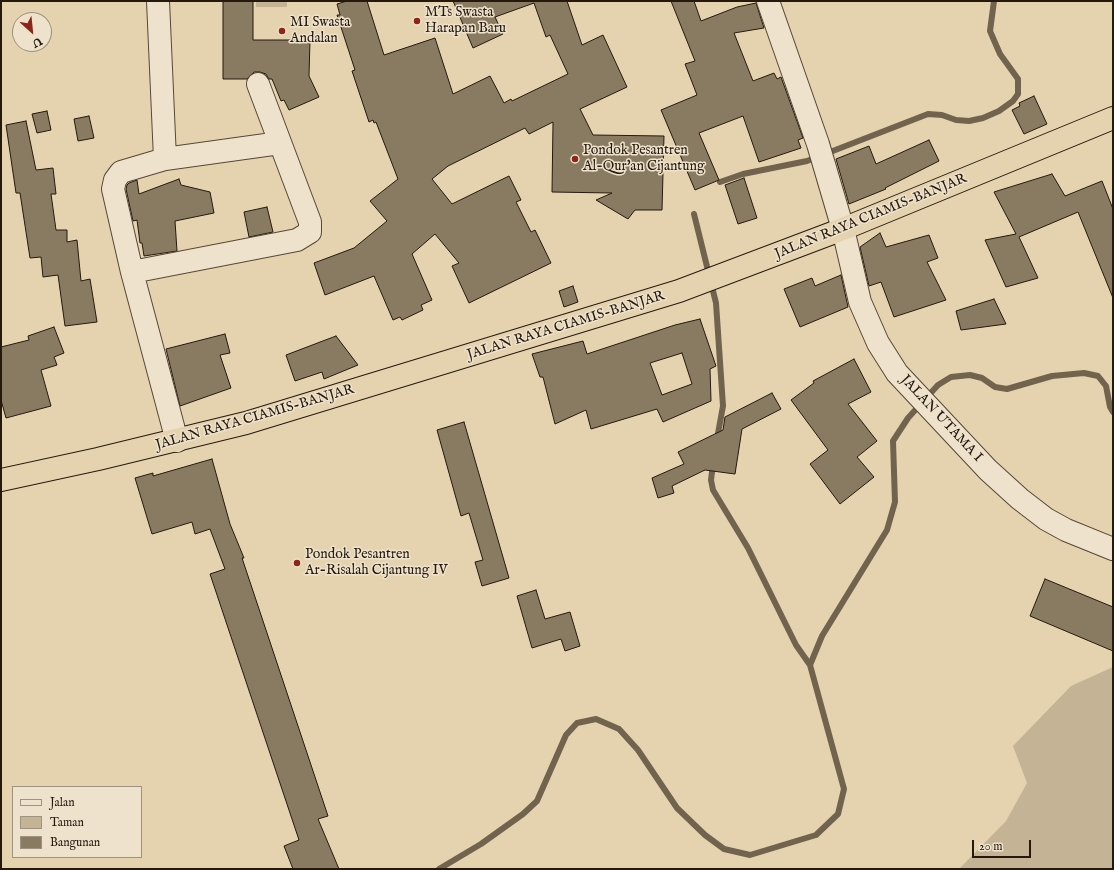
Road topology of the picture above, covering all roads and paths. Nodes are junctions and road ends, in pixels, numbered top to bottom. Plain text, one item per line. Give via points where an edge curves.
1 (158, 1) edge
2 (768, 1) edge
3 (258, 84) dead end
4 (1113, 118) edge
5 (280, 143) junction
6 (165, 158) junction
7 (843, 230) junction
8 (132, 272) junction
9 (177, 441) junction
10 (1, 480) edge
11 (1113, 549) edge

1 - 6 street
2 - 7 street, JALAN UTAMA I via 818,144
3 - 5 street
4 - 7 highway, JALAN RAYA CIAMIS-BANJAR
5 - 6 street
5 - 8 street via 310,222 311,230 308,235 298,240
6 - 8 street via 121,172 114,180 113,189
7 - 9 highway, JALAN RAYA CIAMIS-BANJAR via 698,284 246,423
7 - 11 street, JALAN UTAMA I via 860,302 870,327 886,357 909,387 1020,499 1046,519 1066,530
8 - 9 street
9 - 10 highway, JALAN RAYA CIAMIS-BANJAR

